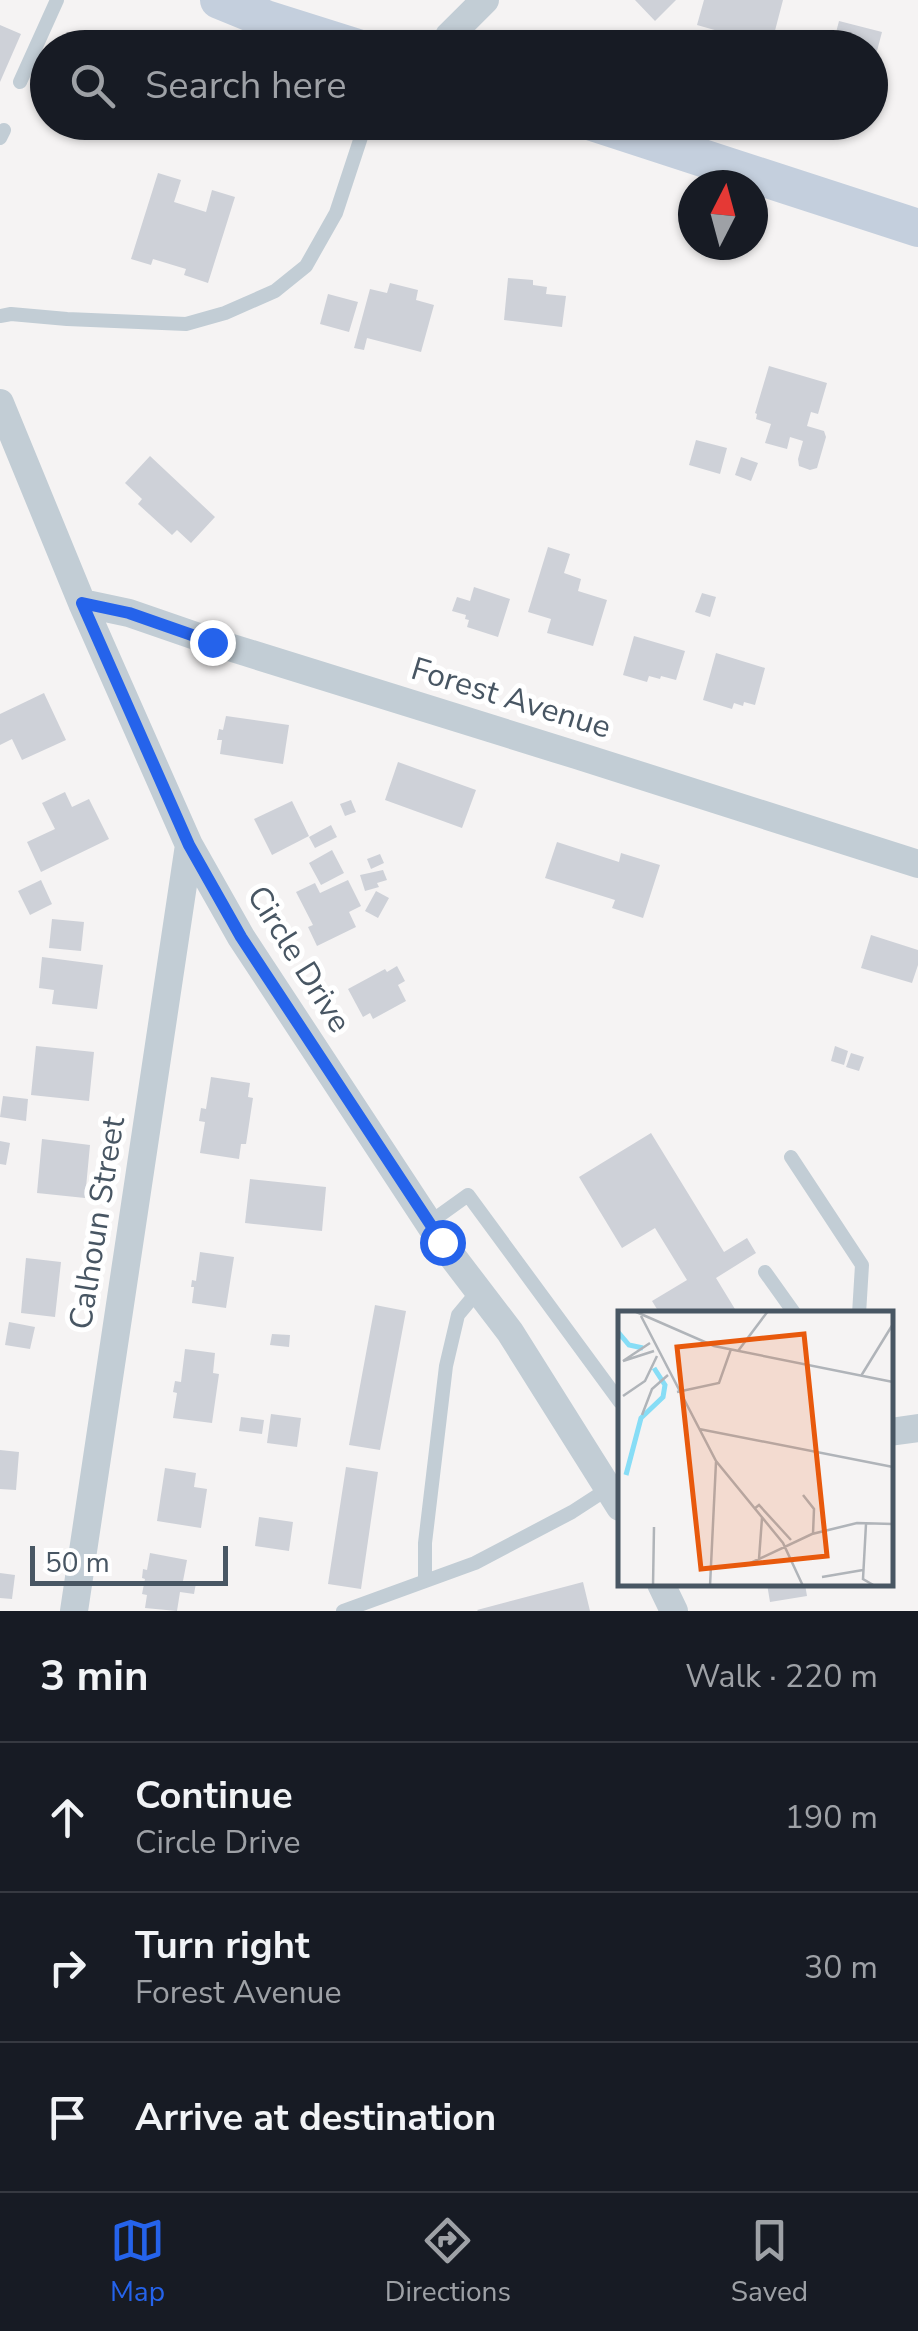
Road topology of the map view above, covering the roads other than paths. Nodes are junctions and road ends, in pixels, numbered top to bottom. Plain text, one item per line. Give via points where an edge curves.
1 (57, 0) edge
2 (220, 0) edge
3 (486, 0) edge
4 (43, 30) edge
5 (301, 30) edge
6 (454, 30) edge
7 (30, 60) edge
8 (20, 82) dead end
9 (360, 140) edge
10 (647, 140) edge
11 (918, 228) edge
12 (0, 316) edge
13 (0, 403) edge
14 (82, 603) junction
15 (189, 845) junction
16 (918, 864) edge
17 (791, 1157) dead end
18 (429, 1222) junction
19 (765, 1272) dead end
20 (478, 1291) junction
21 (793, 1311) edge
22 (860, 1311) edge
23 (618, 1399) edge
24 (918, 1428) edge
25 (893, 1432) edge
26 (617, 1494) edge
27 (425, 1581) junction
28 (662, 1586) edge
29 (74, 1611) edge
30 (343, 1611) edge
31 (674, 1611) edge

1 - 4 lane
2 - 5 main road
3 - 6 street
7 - 8 lane
9 - 12 lane via 336,214 306,266 274,291 186,324
10 - 11 main road
13 - 14 street, Circle Drive
14 - 15 street, Circle Drive
14 - 16 street, Forest Avenue
15 - 18 street, Circle Drive via 241,937
15 - 29 street, Calhoun Street
17 - 22 lane via 862,1266
18 - 20 street, Circle Drive
18 - 23 lane via 468,1195
19 - 21 lane
20 - 26 street, Circle Drive
20 - 27 lane via 458,1315 446,1366
24 - 25 street
26 - 27 lane
27 - 30 lane
28 - 31 street

